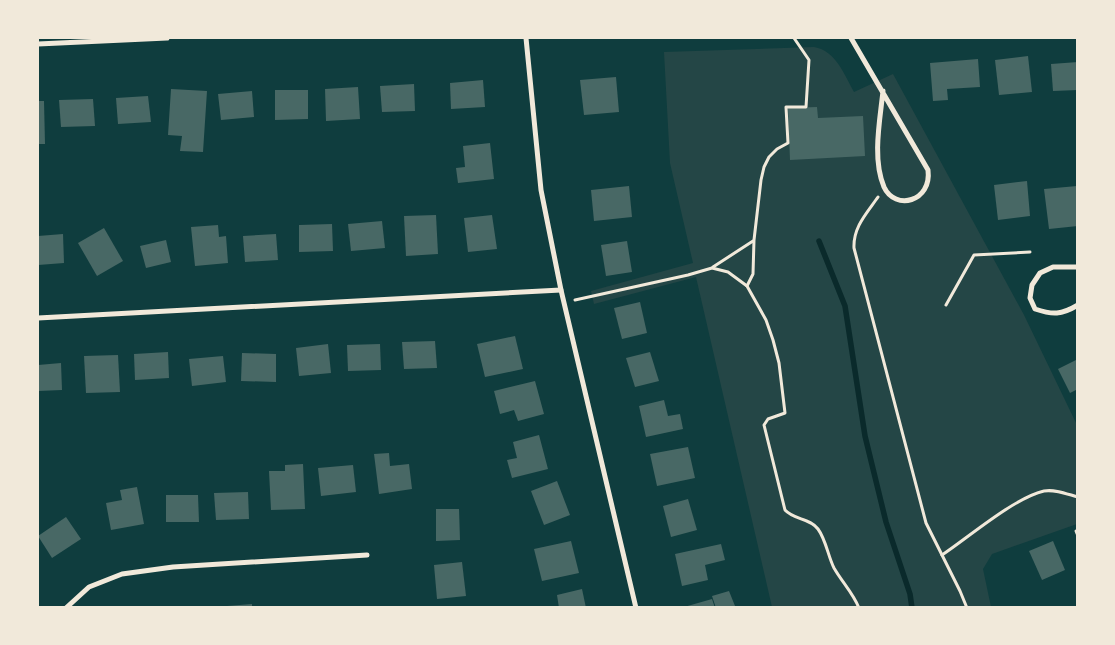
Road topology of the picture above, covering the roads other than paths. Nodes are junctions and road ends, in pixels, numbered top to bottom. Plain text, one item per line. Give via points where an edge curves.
1 (167, 38) edge
2 (526, 38) edge
3 (851, 38) edge
4 (38, 44) edge
5 (883, 90) junction
6 (1078, 267) edge
7 (561, 290) junction
8 (1078, 305) edge
9 (38, 318) edge
10 (367, 554) dead end
11 (66, 608) edge
12 (636, 608) edge

1 - 4 street
2 - 7 street via 541,190
3 - 5 street
5 - 5 street via 928,170 927,187 910,201 893,198 884,188 881,177 878,140
6 - 8 street via 1053,267 1040,273 1032,285 1030,298 1035,309 1050,314 1066,312
7 - 9 street
7 - 12 street
10 - 11 street via 173,566 122,574 89,587

